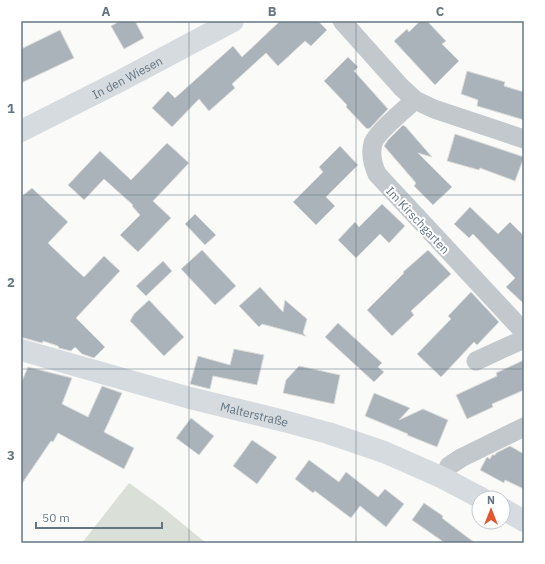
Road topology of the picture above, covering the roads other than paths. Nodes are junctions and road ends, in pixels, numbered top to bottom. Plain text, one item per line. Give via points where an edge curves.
1 (233, 21) edge
2 (342, 21) edge
3 (415, 100) junction
4 (21, 131) edge
5 (524, 139) edge
6 (524, 332) edge
7 (524, 339) edge
8 (21, 350) edge
9 (476, 362) dead end
10 (524, 427) edge
11 (443, 478) junction
12 (471, 493) edge
13 (511, 514) edge
14 (524, 521) edge

1 - 4 main road, In den Wiesen
2 - 3 street
3 - 5 street via 434,109
3 - 6 street, Im Kirschgarten via 378,134 372,153 377,174
7 - 9 street
8 - 11 main road, Malterstraße via 190,398 328,433 384,452
10 - 11 street via 461,458 449,466
11 - 12 main road, Malterstraße
13 - 14 main road

